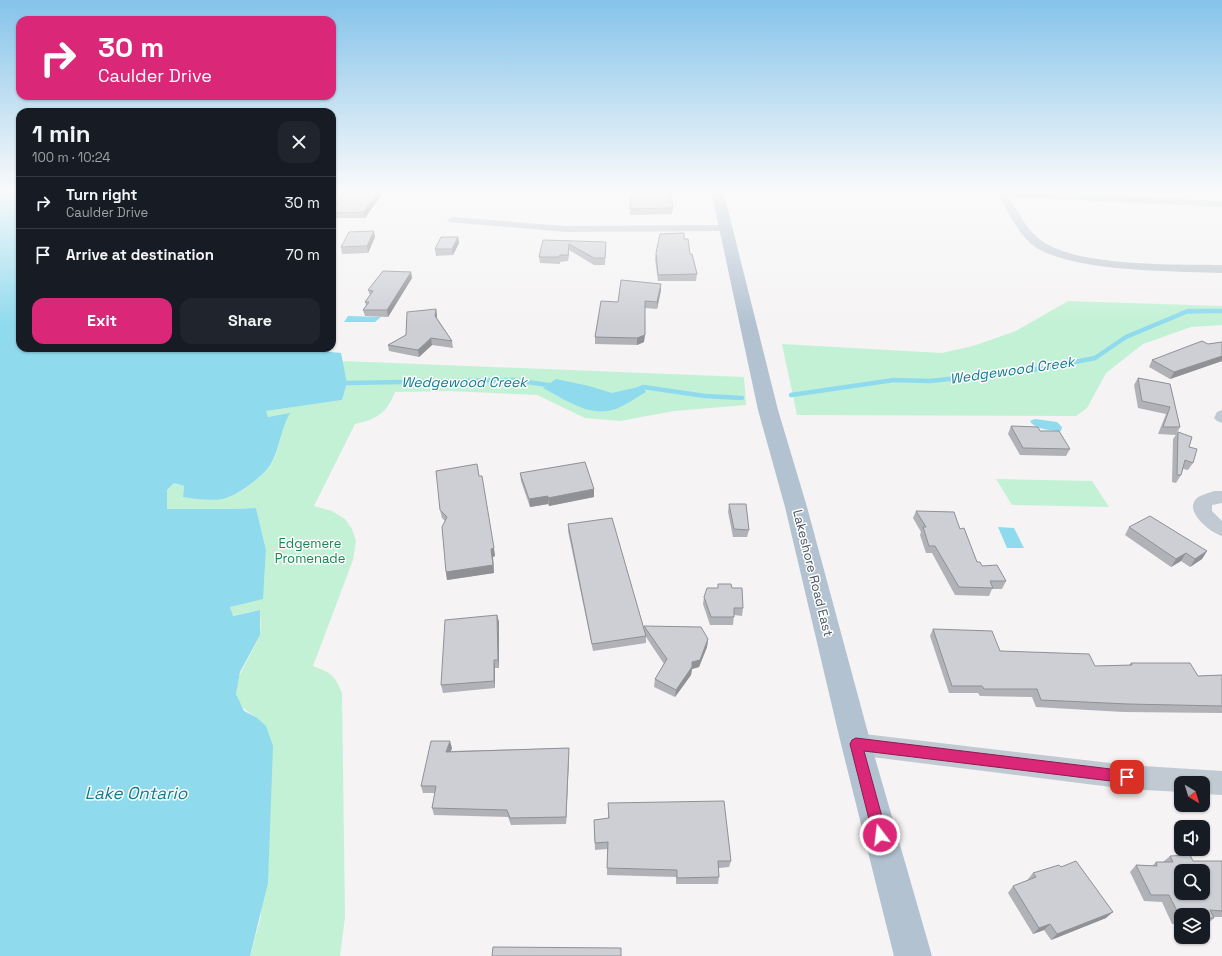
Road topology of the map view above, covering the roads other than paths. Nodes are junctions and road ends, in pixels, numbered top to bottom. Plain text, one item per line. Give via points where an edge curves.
1 (727, 235) edge
2 (1030, 235) edge
3 (1222, 270) edge
4 (1222, 415) edge
5 (1222, 418) edge
6 (1222, 496) edge
7 (1222, 530) edge
8 (856, 744) junction
9 (1222, 783) edge
10 (913, 956) edge

1 - 8 main road, Lakeshore Road East via 768,410 796,506
2 - 3 street via 1049,250 1064,256 1105,263
4 - 5 street
6 - 7 street via 1204,502 1203,512
8 - 9 street via 1127,777
8 - 10 main road, Lakeshore Road East

